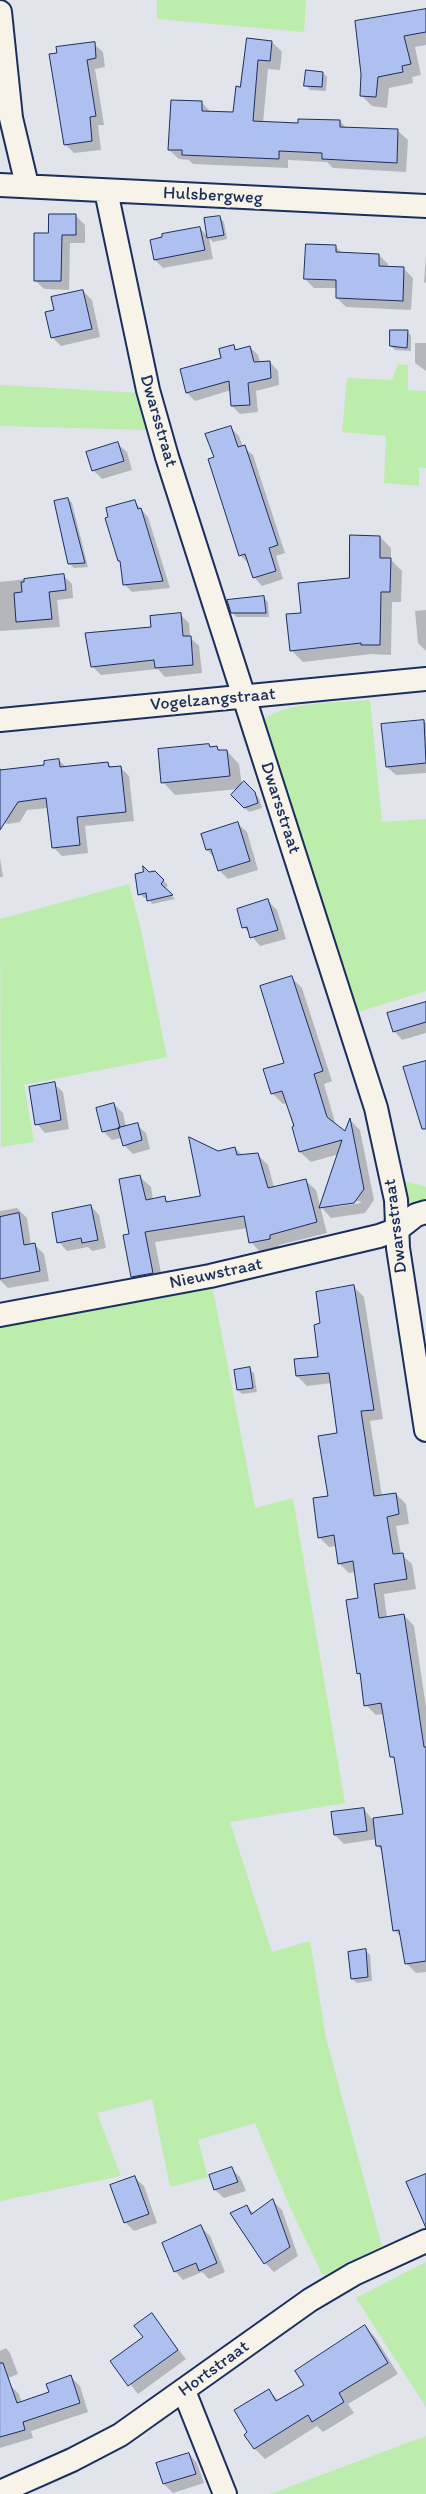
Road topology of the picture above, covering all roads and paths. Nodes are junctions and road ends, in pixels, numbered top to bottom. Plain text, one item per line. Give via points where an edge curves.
1 (0, 12) edge
2 (0, 185) edge
3 (27, 185) junction
4 (106, 191) junction
5 (426, 206) edge
6 (426, 679) edge
7 (245, 697) junction
8 (0, 720) edge
9 (426, 1212) edge
10 (398, 1229) junction
11 (0, 1315) edge
12 (426, 1430) edge
13 (426, 2241) edge
14 (184, 2391) junction
15 (0, 2492) edge
16 (225, 2494) edge

1 - 3 street via 11,118
2 - 3 street, Hulsbergweg
3 - 4 street, Hulsbergweg
4 - 5 street, Hulsbergweg
4 - 7 street, Dwarsstraat via 148,390
6 - 7 street, Vogelzangstraat
7 - 8 street, Vogelzangstraat
7 - 10 street, Dwarsstraat via 376,1108 396,1200
9 - 10 street, Nieuwstraat via 416,1215
10 - 11 street, Nieuwstraat via 210,1276
10 - 12 street, Dwarsstraat via 398,1248
13 - 14 street, Hortstraat via 354,2274 310,2300
14 - 15 street, Hortstraat via 120,2435
14 - 16 street

